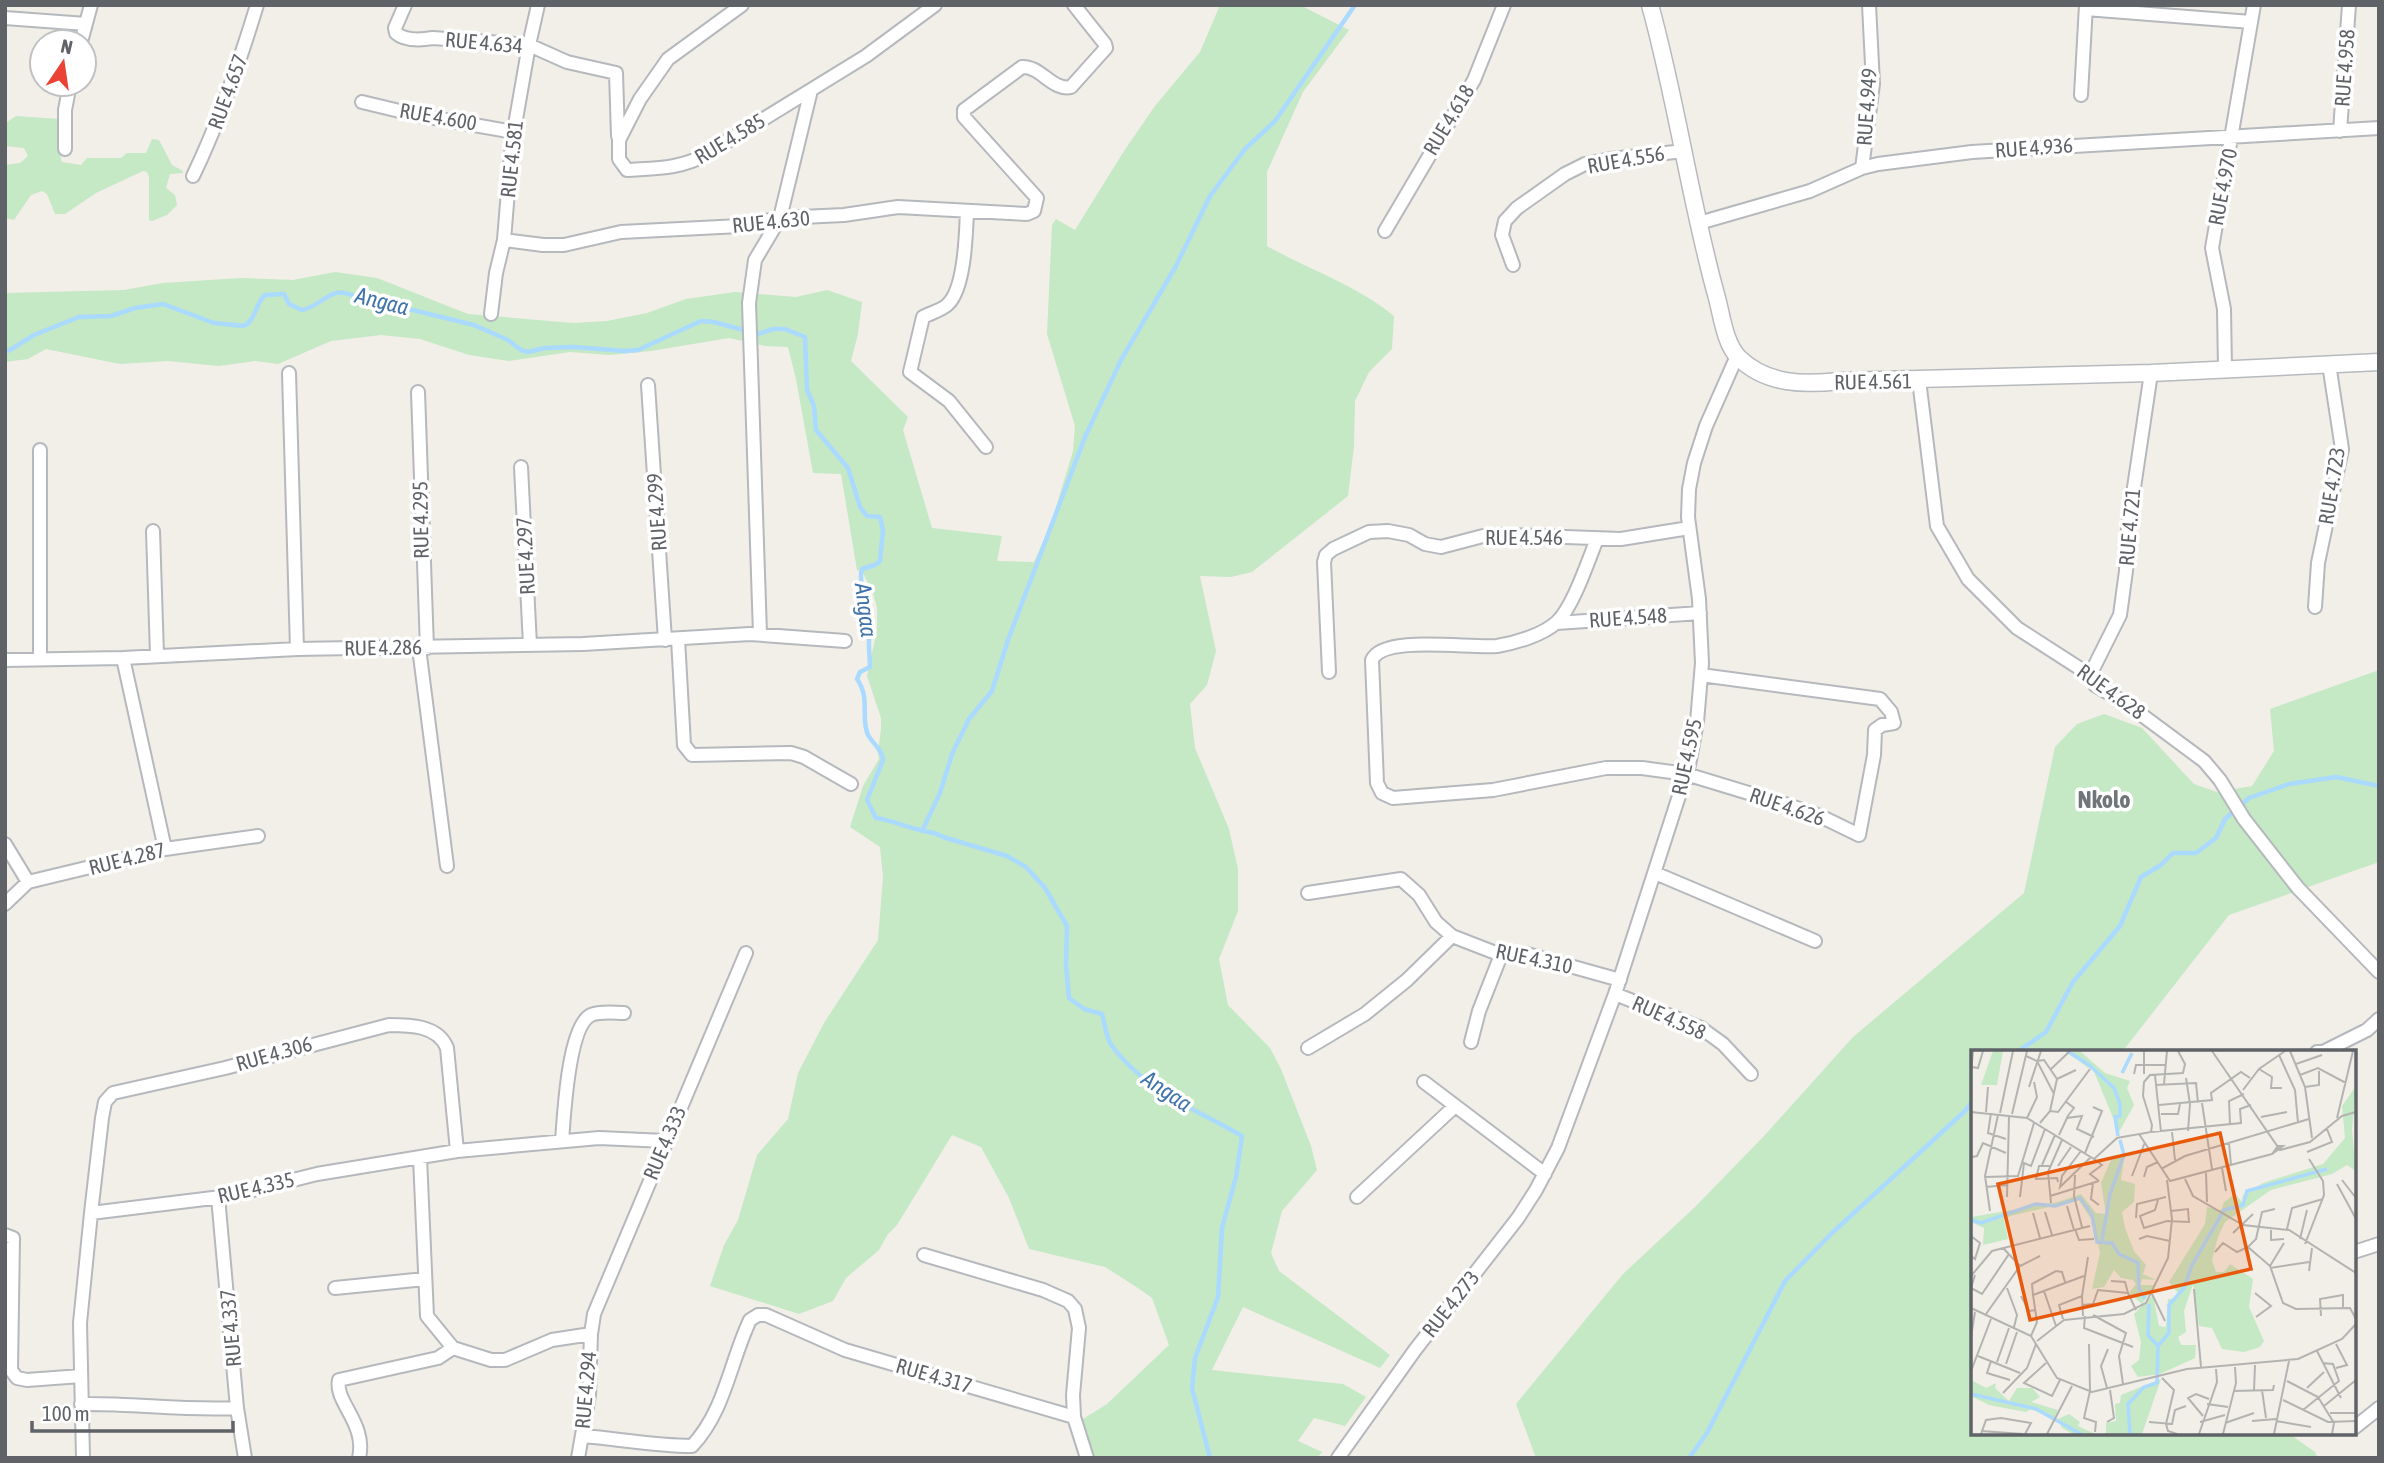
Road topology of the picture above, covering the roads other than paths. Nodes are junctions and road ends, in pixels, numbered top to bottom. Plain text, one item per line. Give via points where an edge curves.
1 (91, 5) edge
2 (257, 5) edge
3 (405, 5) edge
4 (538, 5) edge
5 (743, 5) edge
6 (935, 5) edge
7 (1074, 5) edge
8 (1504, 5) edge
9 (1650, 5) edge
10 (1869, 5) edge
11 (2254, 5) edge
12 (2349, 5) edge
13 (2086, 7) edge
14 (5, 18) edge
15 (2252, 22) junction
16 (86, 24) junction
17 (85, 28) edge
18 (529, 45) junction
19 (811, 90) junction
20 (2081, 95) dead end
21 (67, 98) edge
22 (362, 102) dead end
23 (2379, 128) edge
24 (2340, 131) junction
25 (514, 132) junction
26 (2232, 138) junction
27 (618, 140) junction
28 (65, 149) dead end
29 (1684, 151) junction
30 (1862, 168) junction
31 (193, 176) dead end
32 (967, 211) junction
33 (780, 218) junction
34 (1699, 223) junction
35 (1385, 231) dead end
36 (504, 240) junction
37 (1513, 265) dead end
38 (491, 314) dead end
39 (1737, 356) junction
40 (2379, 362) edge
41 (2329, 364) junction
42 (2225, 369) junction
43 (289, 373) dead end
44 (2151, 373) junction
45 (1919, 380) junction
46 (648, 384) dead end
47 (418, 392) dead end
48 (986, 447) dead end
49 (40, 450) dead end
50 (521, 467) dead end
51 (1689, 528) junction
52 (153, 531) dead end
53 (1597, 539) junction
54 (2315, 607) dead end
55 (1700, 613) junction
56 (1557, 623) junction
57 (760, 634) junction
58 (671, 639) junction
59 (845, 641) dead end
60 (530, 645) junction
61 (423, 648) junction
62 (297, 649) junction
63 (157, 655) junction
64 (123, 658) junction
65 (40, 659) junction
66 (5, 660) edge
67 (1329, 672) dead end
68 (1701, 675) junction
69 (2090, 675) junction
70 (1686, 774) junction
71 (851, 784) dead end
72 (1382, 793) joint
73 (258, 836) dead end
74 (5, 844) edge
75 (164, 849) junction
76 (447, 866) dead end
77 (1655, 873) junction
78 (28, 882) junction
79 (1308, 893) dead end
80 (5, 904) edge
81 (1452, 936) junction
82 (1815, 941) dead end
83 (746, 953) dead end
84 (1501, 955) junction
85 (2379, 972) edge
86 (1620, 980) junction
87 (1615, 994) junction
88 (624, 1013) dead end
89 (2379, 1019) edge
90 (1471, 1042) dead end
91 (1308, 1048) dead end
92 (2327, 1050) edge
93 (1751, 1074) dead end
94 (1424, 1082) dead end
95 (1454, 1107) junction
96 (562, 1141) junction
97 (665, 1141) junction
98 (1558, 1148) joint
99 (457, 1151) junction
100 (420, 1158) junction
101 (1545, 1174) junction
102 (219, 1197) junction
103 (1357, 1197) dead end
104 (90, 1213) junction
105 (5, 1235) edge
106 (2379, 1244) edge
107 (2356, 1251) edge
108 (924, 1255) dead end
109 (425, 1279) junction
110 (335, 1288) dead end
111 (591, 1334) junction
112 (453, 1348) junction
113 (81, 1376) junction
114 (81, 1405) junction
115 (237, 1408) junction
116 (2379, 1408) edge
117 (1073, 1417) junction
118 (2356, 1427) edge
119 (583, 1436) junction
120 (83, 1458) edge
121 (245, 1458) edge
122 (359, 1458) edge
123 (578, 1458) edge
124 (1087, 1458) edge
125 (1338, 1458) edge

1 - 16 street
2 - 31 street, RUE 4.657 via 216,129
3 - 18 street, RUE 4.634 via 396,28 400,36
4 - 18 street, RUE 4.581
5 - 27 street via 665,63
6 - 19 street, RUE 4.585
7 - 32 street, RUE 4.630 via 1106,48 1071,87 1060,87 1031,67 1022,67 964,110 964,117 1037,198 1034,211
8 - 35 street, RUE 4.618 via 1474,80
9 - 29 main road
10 - 30 street, RUE 4.949 via 1872,84
11 - 15 street, RUE 4.970
12 - 24 street, RUE 4.958
13 - 15 street
13 - 20 street
14 - 16 street
15 - 26 street, RUE 4.970
16 - 17 street
18 - 25 street, RUE 4.581
18 - 27 street, RUE 4.634 via 567,62 617,73
19 - 27 street, RUE 4.585 via 691,163 673,168 627,170 619,159
19 - 33 street
21 - 28 street
22 - 25 street, RUE 4.600
23 - 24 street, RUE 4.936
24 - 26 street, RUE 4.936
25 - 36 street, RUE 4.581
26 - 30 street, RUE 4.936 via 1972,152
26 - 42 street, RUE 4.970 via 2212,248 2224,309
29 - 34 main road
29 - 37 street, RUE 4.556 via 1585,164 1565,174 1505,221 1502,235
30 - 34 street, RUE 4.936 via 1810,191
32 - 33 street, RUE 4.630 via 912,206
32 - 48 street via 966,251 959,281 949,304 923,317 910,372 949,401
33 - 36 street, RUE 4.630 via 740,226 621,232 564,245
33 - 57 street via 755,260 749,303
34 - 39 main road via 1728,338
36 - 38 street, RUE 4.581
39 - 45 main road, RUE 4.561 via 1761,373 1805,384
39 - 51 street, RUE 4.595 via 1694,463 1687,504
40 - 41 main road, RUE 4.561
41 - 42 main road, RUE 4.561
41 - 54 street, RUE 4.723 via 2342,449 2318,563
42 - 44 main road, RUE 4.561
43 - 62 street
44 - 45 main road, RUE 4.561
44 - 69 street, RUE 4.721 via 2120,615
45 - 69 street, RUE 4.628 via 1937,526 1968,579 2017,628
46 - 58 street, RUE 4.299
47 - 61 street, RUE 4.295
49 - 65 street
50 - 60 street, RUE 4.297
51 - 53 street, RUE 4.546
51 - 55 street, RUE 4.595
52 - 63 street
53 - 56 street
53 - 67 street, RUE 4.546 via 1482,536 1441,547 1388,531 1369,532 1333,549 1326,555 1324,571
55 - 56 street, RUE 4.548
55 - 68 street, RUE 4.595
56 - 72 street, RUE 4.548 via 1496,646 1396,646 1375,654 1377,783
57 - 58 street, RUE 4.286
57 - 59 street, RUE 4.286
58 - 60 street, RUE 4.286
58 - 71 street, RUE 4.299 via 684,745 692,755 791,752
60 - 61 street, RUE 4.286
61 - 62 street, RUE 4.286
61 - 76 street, RUE 4.295
62 - 63 street, RUE 4.286
63 - 64 street, RUE 4.286
64 - 65 street, RUE 4.286
64 - 75 street
65 - 66 street, RUE 4.286
68 - 70 street, RUE 4.595
68 - 70 street, RUE 4.626 via 1880,699 1894,723 1875,730 1859,835 1820,816
69 - 85 street, RUE 4.628 via 2095,685 2204,761 2298,888
70 - 72 street, RUE 4.626 via 1620,767 1493,790 1394,798
70 - 77 street, RUE 4.595
73 - 75 street, RUE 4.287
74 - 78 street
75 - 78 street, RUE 4.287
77 - 82 street
77 - 86 street, RUE 4.595
78 - 80 street
79 - 81 street, RUE 4.310 via 1401,879
81 - 84 street, RUE 4.310
81 - 91 street via 1365,1014
83 - 97 street, RUE 4.333
84 - 86 street, RUE 4.310 via 1527,954
84 - 90 street
86 - 87 street, RUE 4.595
87 - 93 street, RUE 4.558 via 1701,1028
87 - 98 street, RUE 4.595
88 - 96 street via 592,1014 582,1022 565,1097
89 - 92 street
94 - 95 street
95 - 101 street
95 - 103 street
96 - 97 street, RUE 4.335
96 - 99 street, RUE 4.335
97 - 111 street, RUE 4.333 via 594,1314
98 - 101 street, RUE 4.273
99 - 100 street, RUE 4.335
99 - 104 street, RUE 4.306 via 444,1040 426,1029 389,1025 113,1093 105,1102
100 - 102 street, RUE 4.335 via 317,1174
100 - 109 street
101 - 125 street, RUE 4.273 via 1518,1218
102 - 104 street, RUE 4.335
102 - 115 street, RUE 4.337
104 - 113 street via 80,1323
105 - 113 street via 13,1238 12,1370 17,1378 27,1380
106 - 107 street
108 - 117 street via 1068,1301 1079,1328
109 - 110 street
109 - 112 street via 427,1316
111 - 112 street, RUE 4.294 via 552,1340 505,1360
111 - 119 street, RUE 4.294
112 - 122 street via 438,1358 339,1380 338,1389 360,1433
113 - 114 street
114 - 115 street
114 - 120 street
115 - 121 street, RUE 4.337
116 - 118 street
117 - 119 street, RUE 4.317 via 845,1350 758,1315 746,1329 716,1411 692,1446
117 - 124 street
119 - 123 street, RUE 4.294

